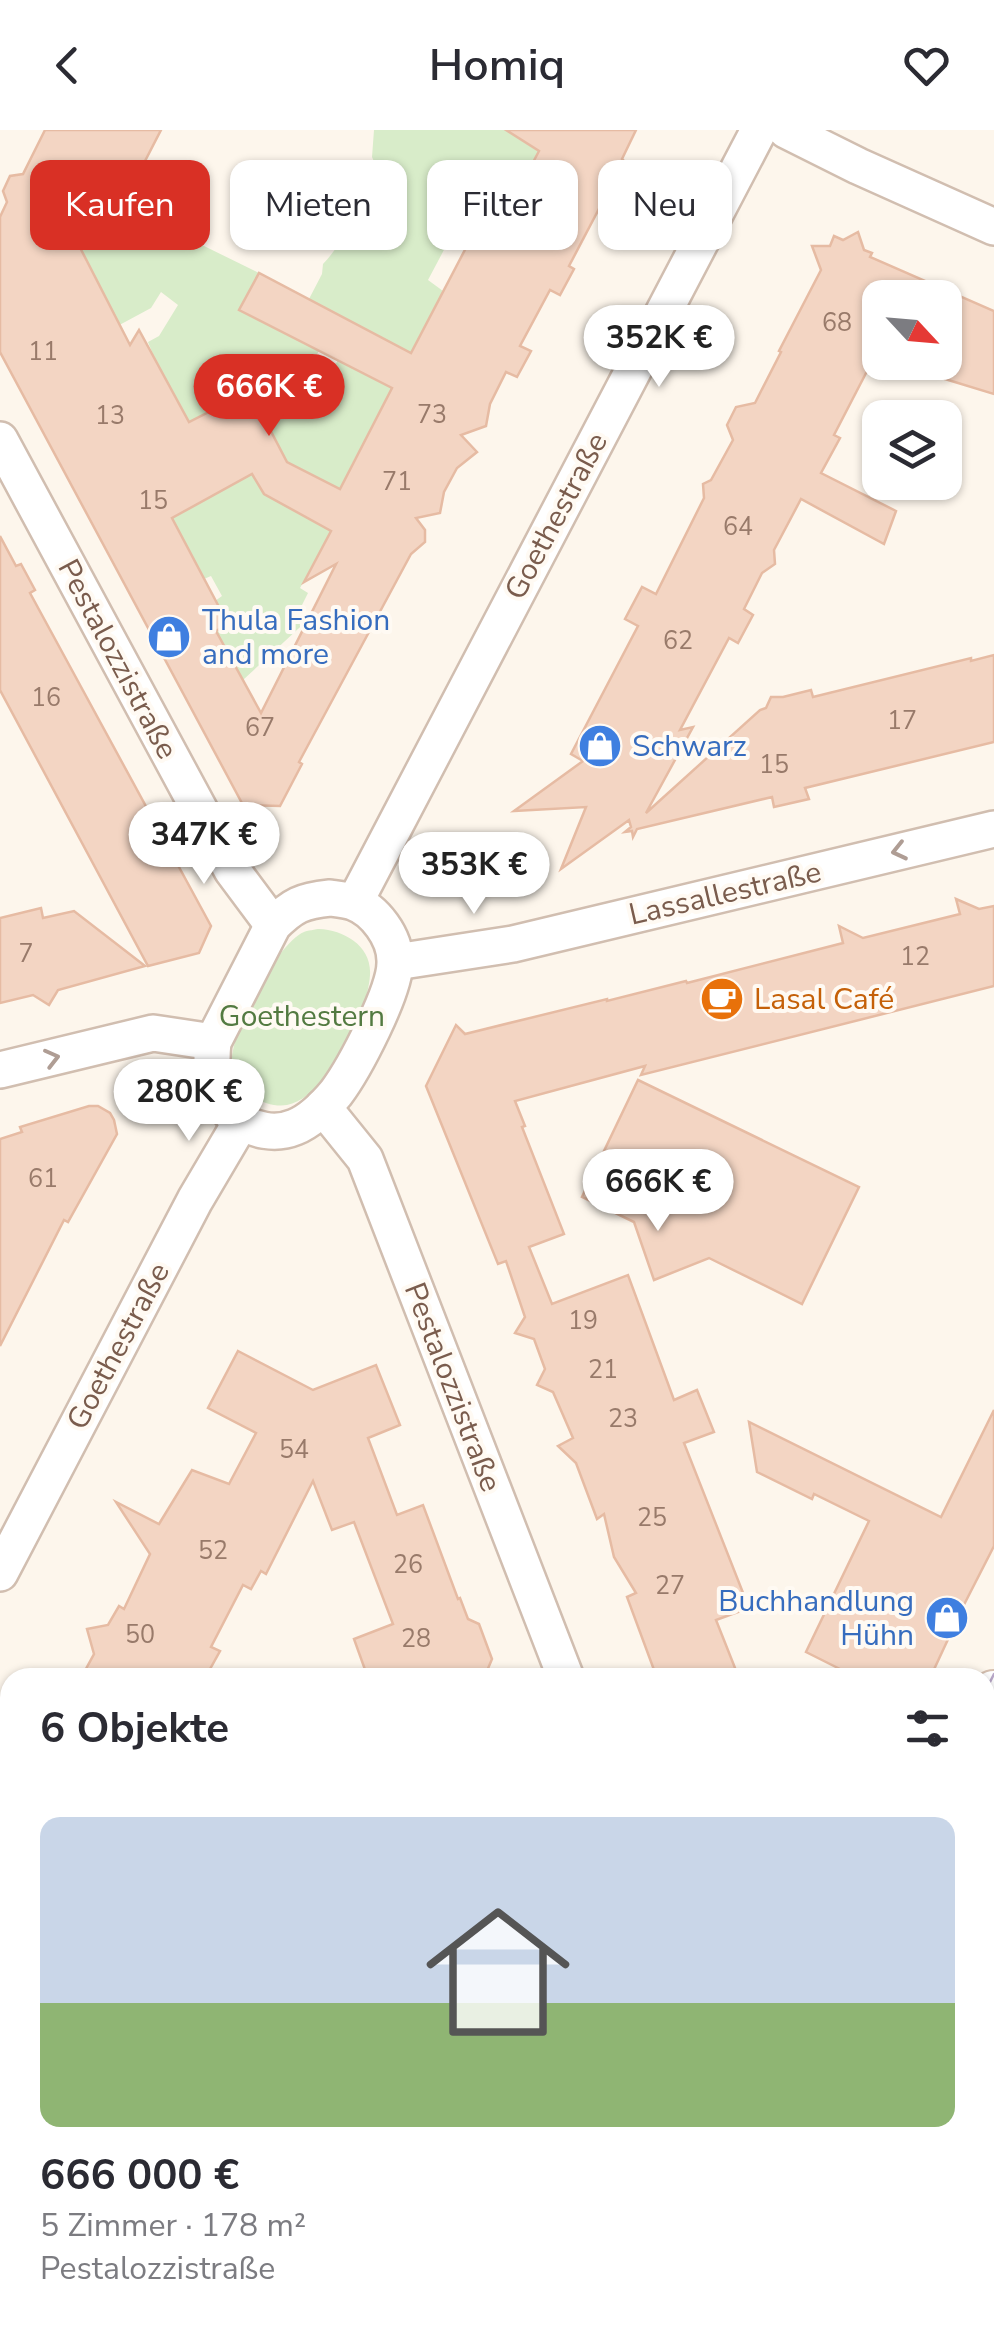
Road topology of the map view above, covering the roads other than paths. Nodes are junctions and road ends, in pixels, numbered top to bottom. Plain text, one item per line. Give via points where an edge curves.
1 (759, 130) edge
2 (786, 130) edge
3 (994, 227) edge
4 (0, 440) edge
5 (994, 828) edge
6 (355, 902) junction
7 (273, 926) junction
8 (396, 962) junction
9 (213, 1042) junction
10 (0, 1070) edge
11 (323, 1107) junction
12 (241, 1122) junction
13 (0, 1572) edge
14 (562, 1668) edge

1 - 6 street, Goethestraße
2 - 3 street
4 - 7 street, Pestalozzistraße via 232,870
5 -> 8 street, Lassallestraße via 514,944
6 - 7 street via 304,900
6 - 8 street via 376,917
7 - 9 street
8 - 11 street via 360,1051
10 -> 9 street via 153,1033
9 - 12 street via 216,1088
11 - 12 street via 277,1131
11 - 14 street, Pestalozzistraße via 364,1159
12 - 13 street, Goethestraße

